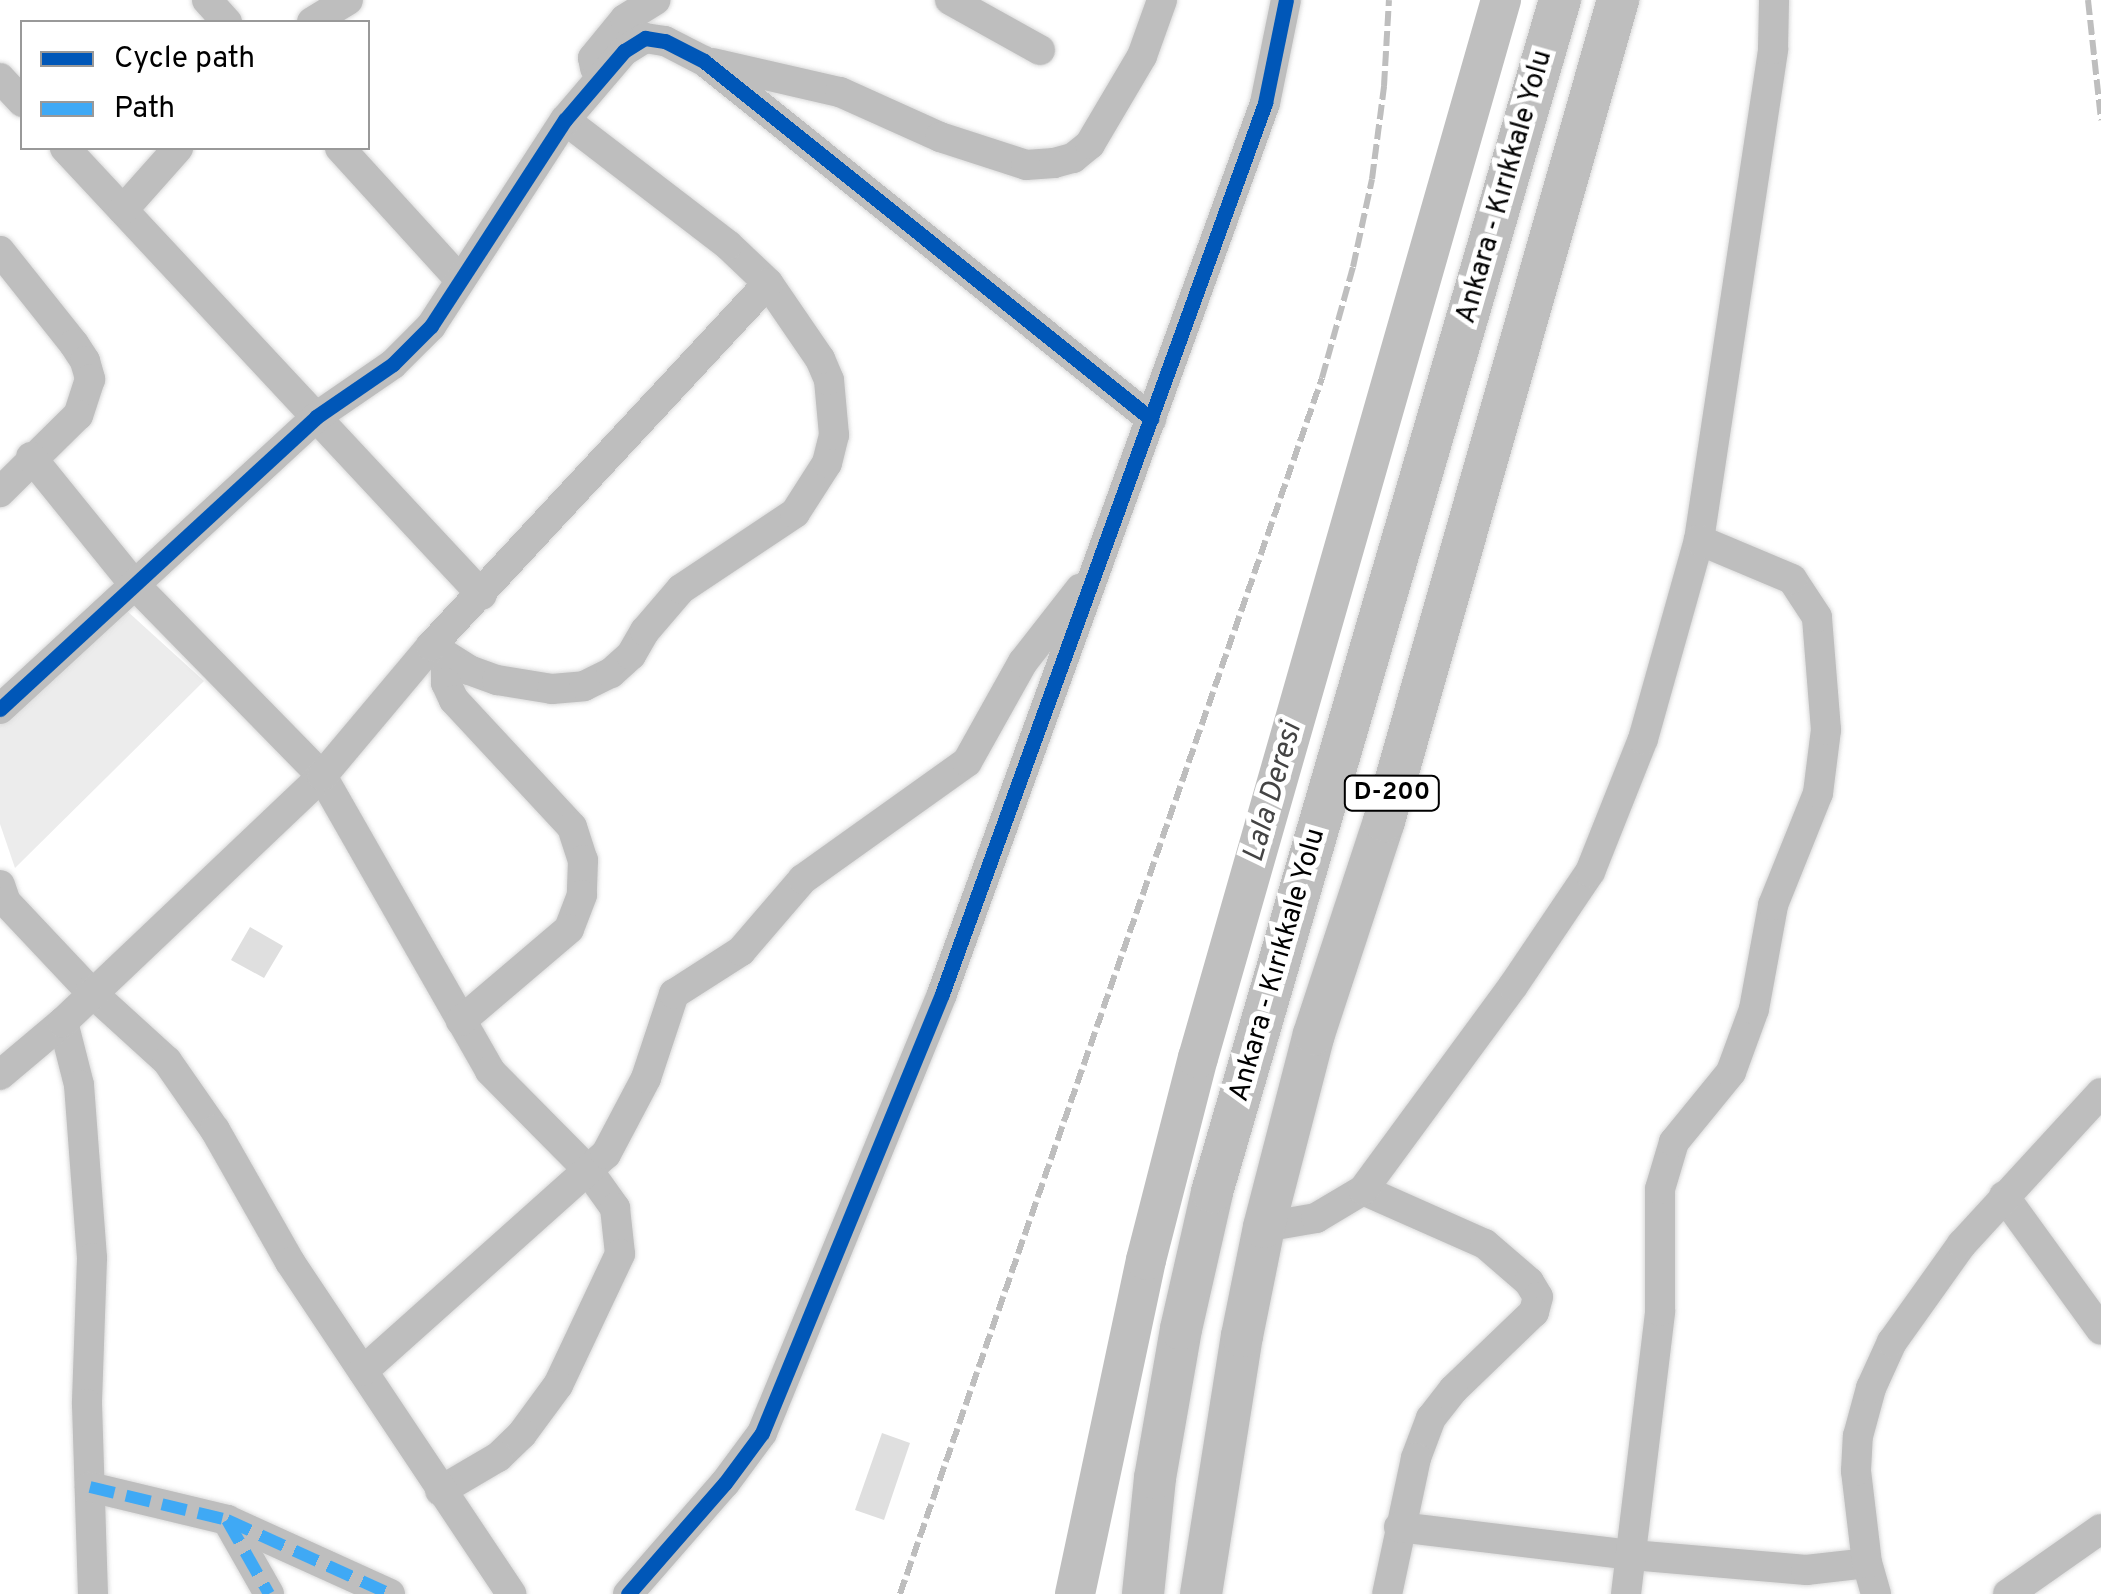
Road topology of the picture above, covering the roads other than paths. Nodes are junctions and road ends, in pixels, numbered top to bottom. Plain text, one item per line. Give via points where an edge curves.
1 (207, 0) edge
2 (348, 0) edge
3 (656, 0) edge
4 (950, 0) edge
5 (1162, 0) edge
6 (1286, 0) edge
7 (1560, 0) edge
8 (1618, 0) edge
9 (1774, 0) edge
10 (226, 20) edge
11 (315, 20) edge
12 (1040, 50) dead end
13 (704, 61) junction
14 (0, 78) edge
15 (598, 78) junction
16 (20, 100) edge
17 (565, 120) junction
18 (67, 150) edge
19 (176, 150) edge
20 (342, 150) edge
21 (123, 210) junction
22 (0, 250) edge
23 (460, 280) junction
24 (768, 283) junction
25 (316, 417) junction
26 (1151, 419) junction
27 (31, 457) junction
28 (0, 492) edge
29 (1699, 540) junction
30 (1098, 567) junction
31 (134, 584) junction
32 (482, 595) junction
33 (438, 652) junction
34 (0, 709) edge
35 (322, 776) junction
36 (0, 886) edge
37 (90, 992) junction
38 (461, 1021) junction
39 (63, 1022) junction
40 (0, 1075) edge
41 (2101, 1093) edge
42 (588, 1170) junction
43 (1363, 1190) junction
44 (2004, 1196) junction
45 (1264, 1227) junction
46 (2101, 1330) edge
47 (363, 1371) junction
48 (90, 1487) junction
49 (440, 1491) junction
50 (227, 1520) junction
51 (1399, 1526) junction
52 (2101, 1529) edge
53 (1632, 1555) junction
54 (1866, 1563) junction
55 (2024, 1589) edge
56 (93, 1594) edge
57 (269, 1594) edge
58 (390, 1594) edge
59 (511, 1594) edge
60 (628, 1594) edge
61 (1143, 1594) edge
62 (1201, 1594) edge
63 (1387, 1594) edge
64 (1626, 1594) edge
65 (1876, 1594) edge

1 - 10 street
2 - 11 street
3 - 15 street via 624,18 593,58
4 - 12 street
5 - 13 street via 1142,56 1090,144 1054,163 1026,165 940,138 840,92
6 - 26 street via 1265,103
7 - 61 highway, Ankara - Kırıkkale Yolu / D-200 via 1212,1192 1165,1422
8 - 45 highway, Ankara - Kırıkkale Yolu / D-200 via 1384,822 1314,1034
9 - 29 street via 1773,49
13 - 15 street via 644,38
13 - 26 street
14 - 16 street
15 - 17 street
17 - 23 street
17 - 24 street
18 - 21 street
19 - 21 street
20 - 23 street
21 - 25 street
22 - 27 street via 86,360 90,379 78,415
23 - 25 street via 430,326 393,364
24 - 32 street
24 - 33 street via 820,359 834,408 827,462 795,513 680,589 631,655 584,686 552,689 497,680
25 - 31 street
25 - 32 street
26 - 30 street
27 - 28 street
27 - 31 street
29 - 43 street via 1642,739 1590,872
29 - 53 street via 1792,578 1817,617 1826,730 1818,793 1773,905 1754,1009 1731,1072 1674,1142 1660,1189 1660,1310
30 - 42 street via 1023,662 967,762 803,879 741,951 674,994 646,1078 606,1154
30 - 60 street via 942,994 762,1433
31 - 34 street
31 - 35 street
32 - 33 street
33 - 35 street
33 - 38 street via 454,700 572,827 584,878 569,928
35 - 37 street
35 - 38 street
36 - 37 street via 6,902
37 - 39 street
37 - 47 street via 167,1060
38 - 42 street via 508,1093
39 - 40 street
39 - 48 street via 79,1085 92,1258
41 - 44 street
42 - 47 street
42 - 49 street via 619,1220 614,1272 541,1411 498,1457
43 - 45 street via 1316,1218
43 - 51 street via 1485,1244 1538,1297 1534,1312 1431,1418
44 - 46 street
44 - 54 street via 1892,1342 1871,1388 1856,1471
45 - 62 highway, Ankara - Kırıkkale Yolu / D-200
47 - 49 street
48 - 50 street
48 - 56 street
49 - 59 street
50 - 57 street
50 - 58 street
51 - 53 street
51 - 63 street
52 - 55 street
53 - 54 street via 1806,1570
53 - 64 street
54 - 65 street

